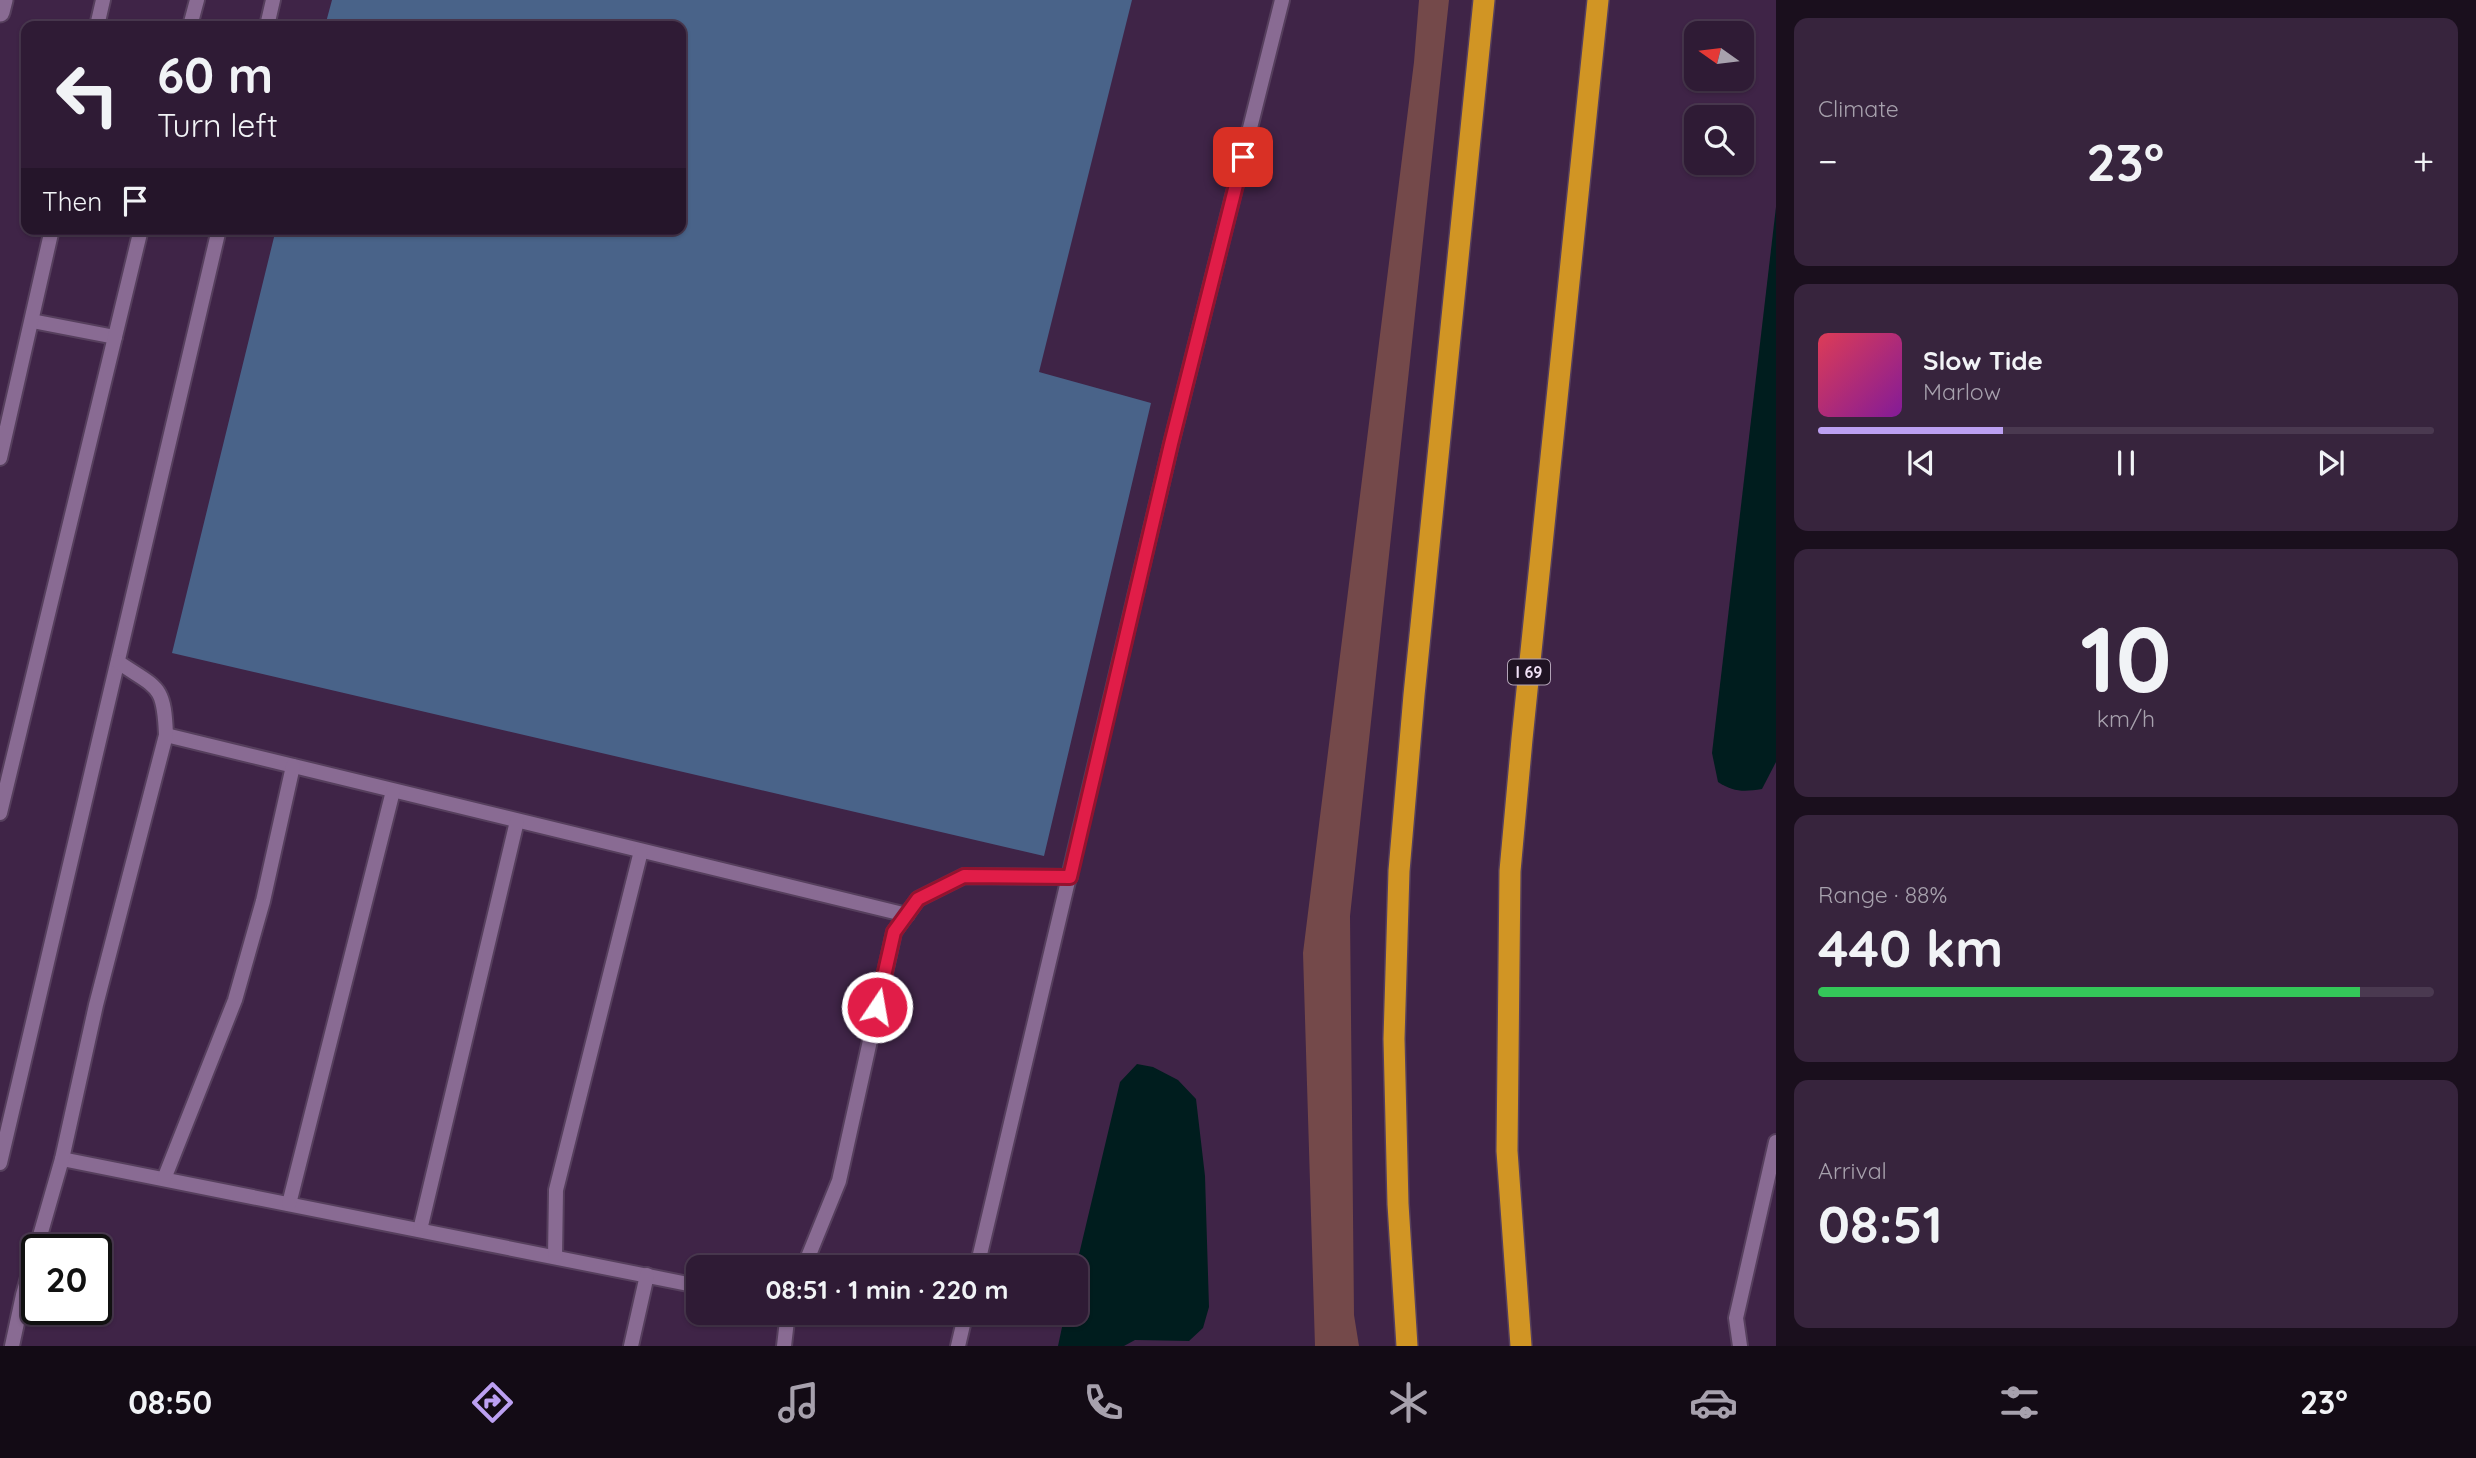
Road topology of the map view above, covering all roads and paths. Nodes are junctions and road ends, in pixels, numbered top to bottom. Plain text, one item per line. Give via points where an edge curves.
1 (3, 0) edge
2 (103, 0) edge
3 (197, 0) edge
4 (273, 0) edge
5 (1282, 0) edge
6 (1484, 0) edge
7 (1598, 0) edge
8 (0, 12) edge
9 (98, 21) edge
10 (191, 21) edge
11 (268, 21) edge
12 (51, 235) edge
13 (140, 235) edge
14 (218, 235) edge
15 (32, 321) junction
16 (115, 337) junction
17 (0, 458) edge
18 (118, 662) junction
19 (166, 735) junction
20 (293, 766) junction
21 (393, 791) junction
22 (0, 811) edge
23 (517, 821) junction
24 (641, 851) junction
25 (1070, 877) junction
26 (907, 915) junction
27 (1776, 1142) edge
28 (62, 1159) junction
29 (0, 1163) edge
30 (164, 1179) junction
31 (289, 1204) junction
32 (420, 1230) junction
33 (809, 1255) edge
34 (980, 1255) edge
35 (555, 1257) junction
36 (647, 1275) junction
37 (686, 1283) edge
38 (786, 1325) edge
39 (963, 1325) edge
40 (12, 1346) edge
41 (631, 1346) edge
42 (784, 1346) edge
43 (958, 1346) edge
44 (1407, 1346) edge
45 (1521, 1346) edge
46 (1740, 1346) edge

1 - 8 street
2 - 9 lane
3 - 10 lane
4 - 11 lane
5 - 25 lane via 1171,444
6 - 44 highway via 1399,871 1395,1052
7 - 45 highway, I 69 via 1510,871 1507,1151
12 - 15 lane
13 - 16 lane
14 - 18 lane
15 - 16 lane
15 - 17 lane
16 - 22 lane
18 - 19 lane via 155,686 165,703
18 - 29 lane
19 - 20 lane
19 - 28 lane via 102,980
20 - 21 lane
20 - 30 lane via 235,1000
21 - 23 lane
21 - 31 lane
23 - 24 lane
23 - 32 lane
24 - 26 lane
24 - 35 lane via 556,1190
25 - 26 lane via 964,876 918,899
25 - 34 lane
26 - 33 lane via 894,932 839,1181
27 - 46 lane via 1736,1318
28 - 30 lane
28 - 40 lane
30 - 31 lane
31 - 32 lane
32 - 35 lane
35 - 36 lane
36 - 37 lane
36 - 41 lane
38 - 42 lane
39 - 43 lane

